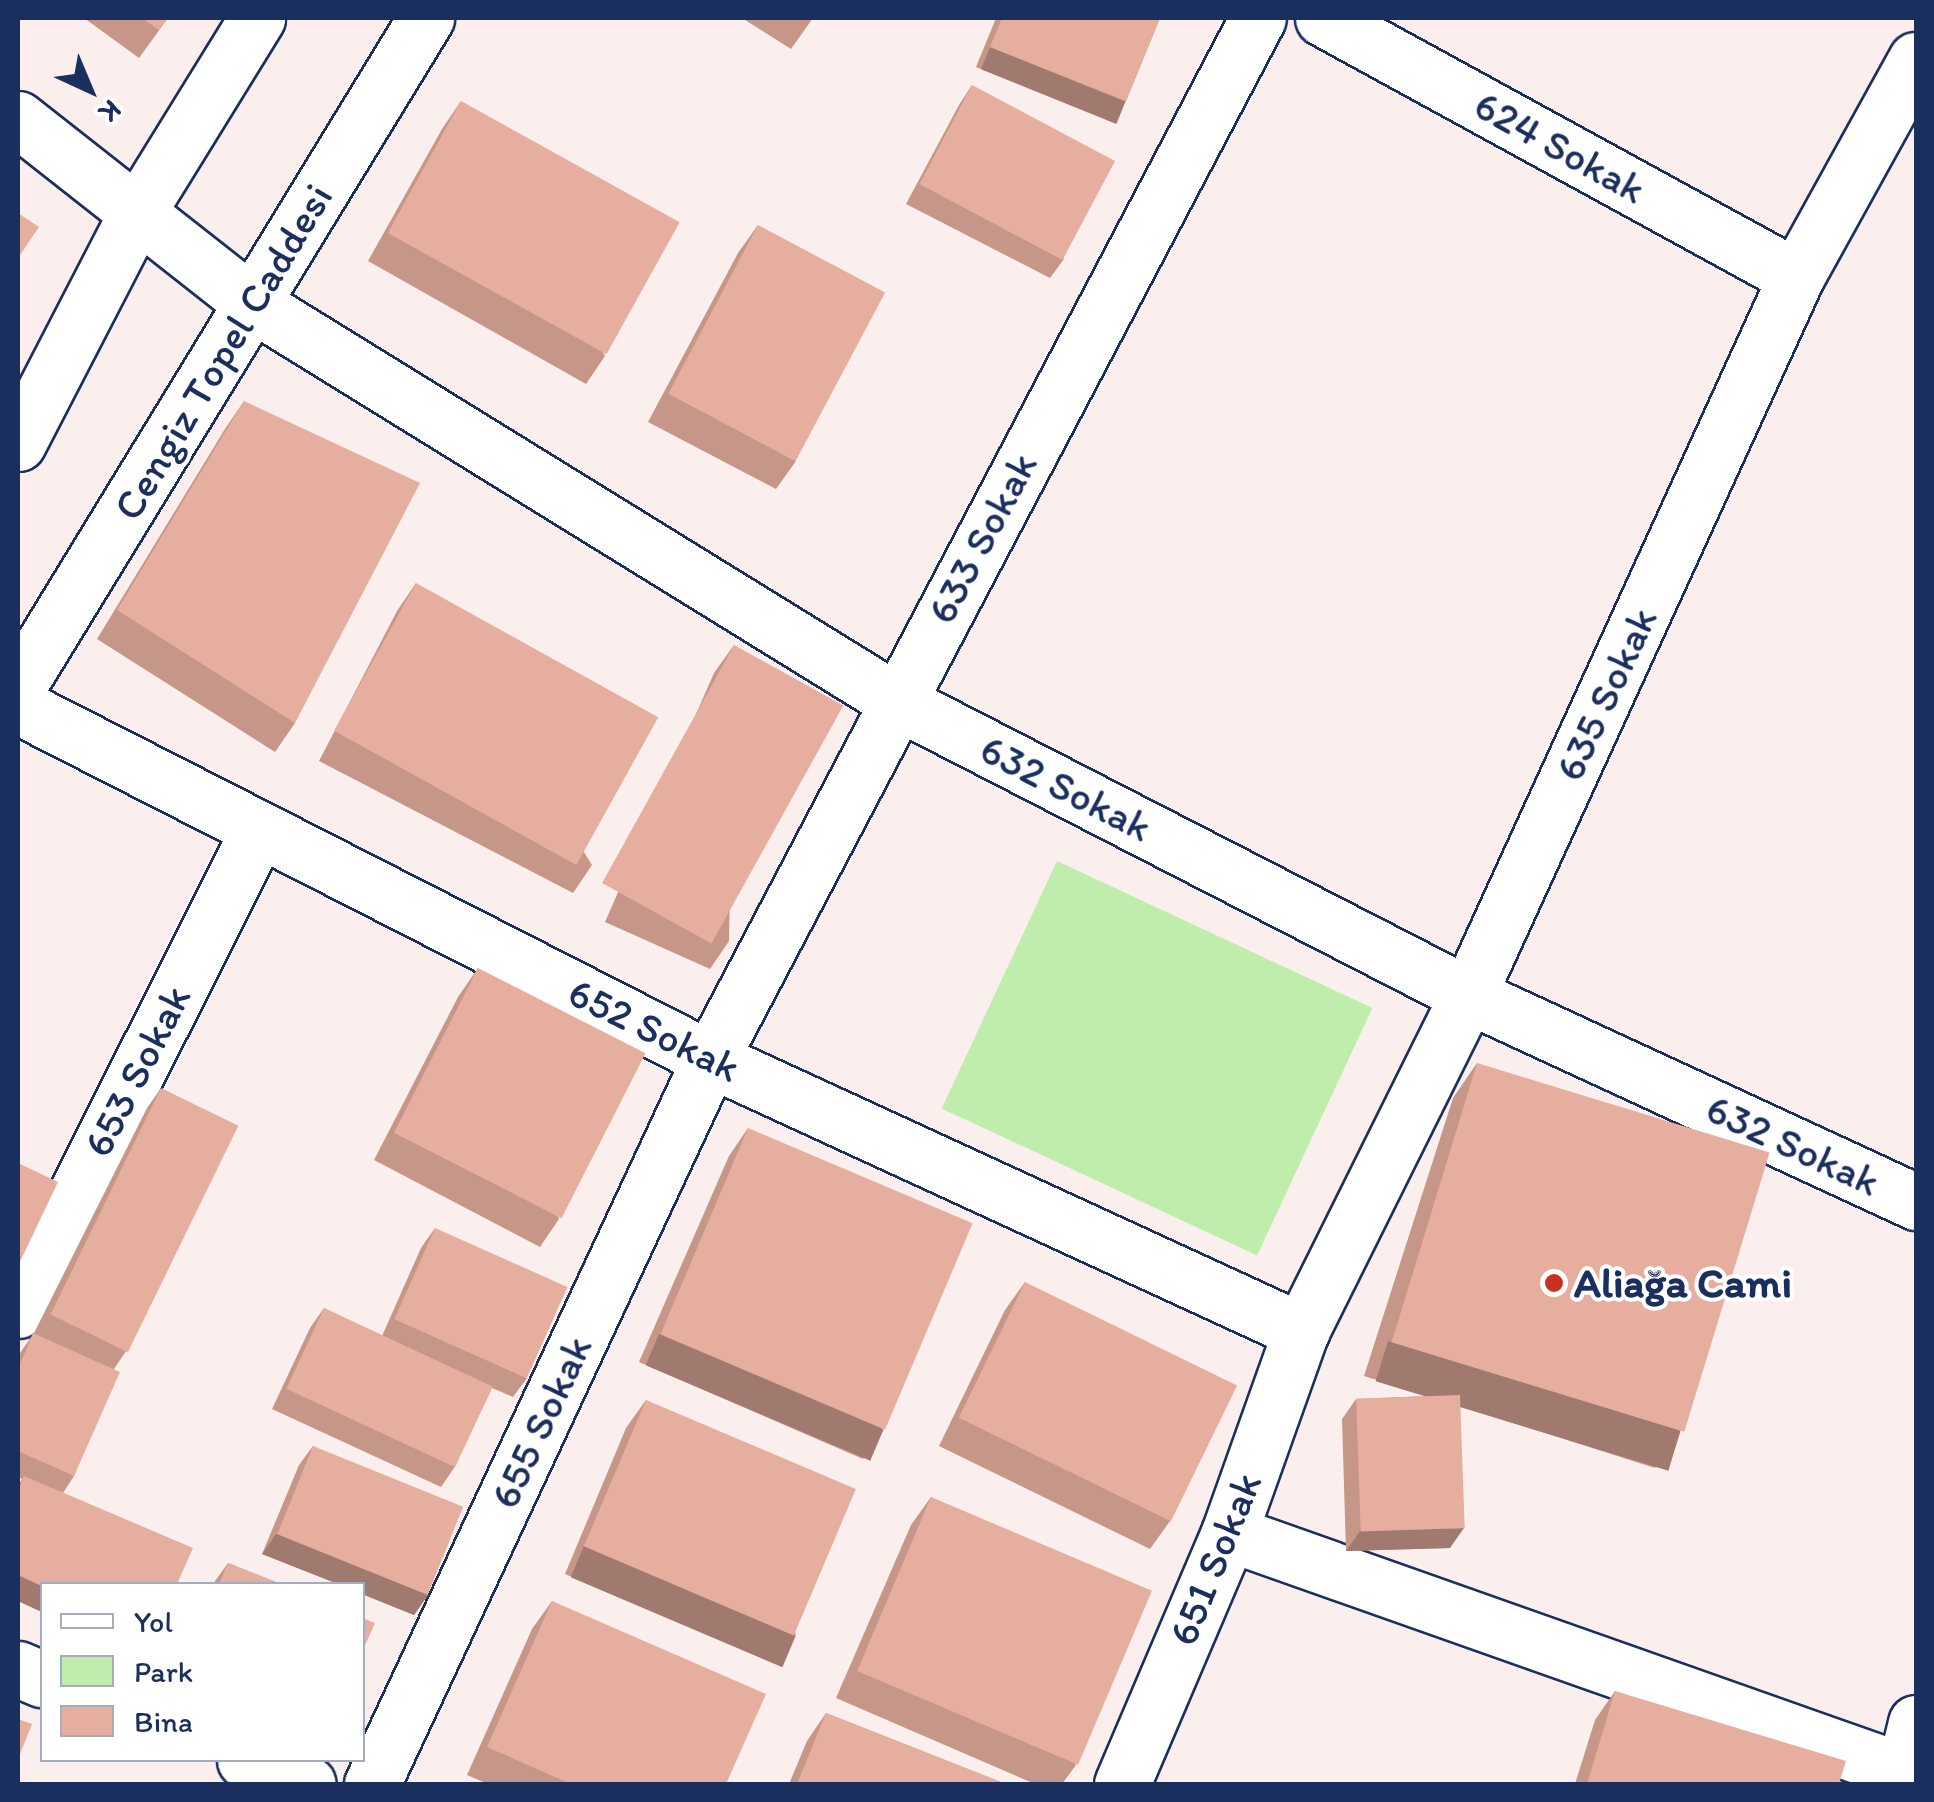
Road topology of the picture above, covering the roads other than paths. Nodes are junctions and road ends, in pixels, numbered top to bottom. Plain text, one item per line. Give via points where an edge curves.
1 (257, 18) edge
2 (426, 18) edge
3 (1258, 18) edge
4 (1323, 18) edge
5 (1916, 60) edge
6 (18, 119) edge
7 (138, 211) junction
8 (1796, 277) junction
9 (253, 304) junction
10 (18, 444) edge
11 (18, 686) edge
12 (896, 701) junction
13 (18, 706) edge
14 (257, 832) junction
15 (1468, 995) junction
16 (710, 1059) junction
17 (1916, 1202) edge
18 (18, 1310) edge
19 (1301, 1332) junction
20 (1229, 1533) junction
21 (1908, 1760) edge
22 (250, 1762) edge
23 (308, 1784) edge
24 (372, 1784) edge
25 (1122, 1784) edge

1 - 7 street
2 - 9 street, Cengiz Topel Caddesi
3 - 12 street, 633 Sokak
4 - 8 street, 624 Sokak
5 - 8 street, 635 Sokak
6 - 7 street, 632 Sokak
7 - 9 street, 632 Sokak
7 - 10 street
8 - 15 street, 635 Sokak
9 - 11 street, Cengiz Topel Caddesi
9 - 12 street, 632 Sokak
12 - 15 street, 632 Sokak
12 - 16 street, 633 Sokak
13 - 14 street, 652 Sokak
14 - 16 street, 652 Sokak
14 - 18 street, 653 Sokak
15 - 17 street, 632 Sokak
15 - 19 street, 635 Sokak
16 - 19 street, 652 Sokak
16 - 24 street, 655 Sokak
19 - 20 street, 651 Sokak
20 - 21 street
20 - 25 street, 651 Sokak
22 - 23 street

